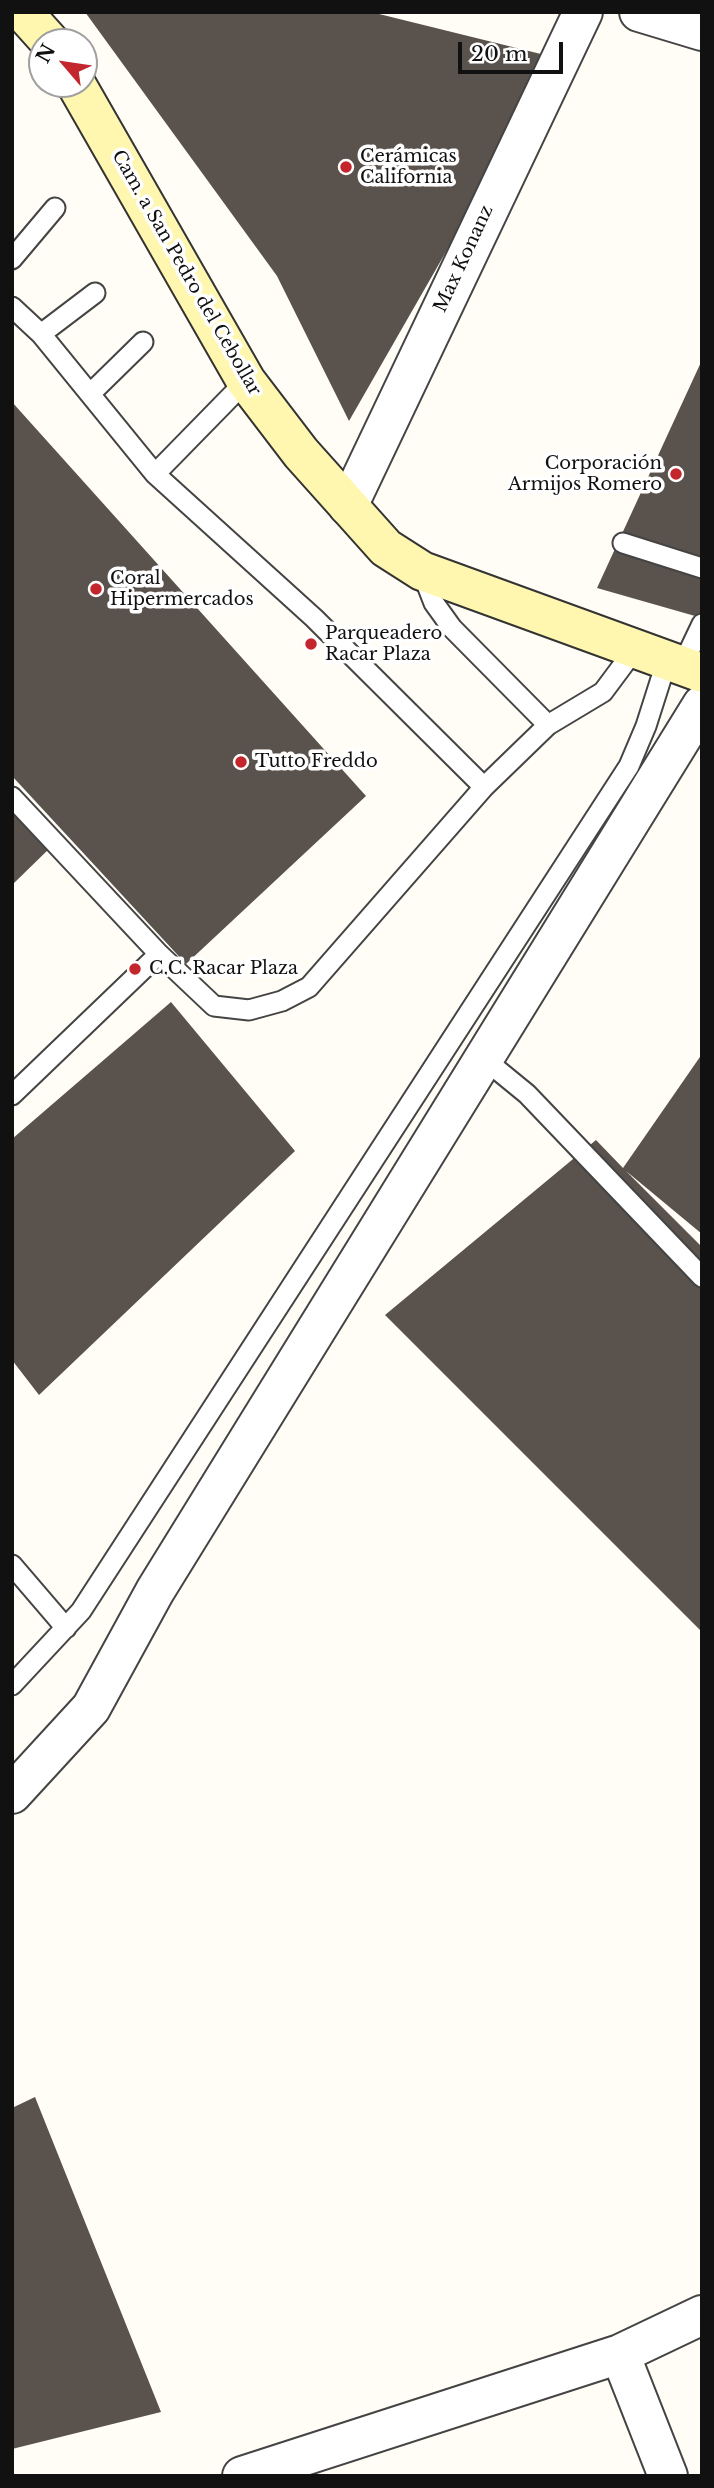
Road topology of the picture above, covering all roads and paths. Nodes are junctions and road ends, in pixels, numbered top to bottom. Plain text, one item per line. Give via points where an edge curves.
1 (23, 12) edge
2 (583, 12) edge
3 (639, 12) edge
4 (37, 28) edge
5 (702, 31) edge
6 (84, 98) edge
7 (55, 208) dead end
8 (12, 259) edge
9 (95, 293) dead end
10 (12, 307) edge
11 (41, 334) junction
12 (143, 342) dead end
13 (246, 381) junction
14 (90, 393) junction
15 (155, 474) junction
16 (348, 506) junction
17 (623, 543) dead end
18 (702, 568) edge
19 (422, 571) junction
20 (702, 624) edge
21 (671, 662) edge
22 (702, 705) edge
23 (548, 724) junction
24 (484, 787) junction
25 (12, 797) edge
26 (159, 954) junction
27 (482, 1058) junction
28 (12, 1095) edge
29 (702, 1277) edge
30 (12, 1565) edge
31 (66, 1628) junction
32 (12, 1685) edge
33 (12, 1794) edge
34 (702, 2315) edge
35 (620, 2354) junction
36 (242, 2476) edge
37 (668, 2476) edge

1 - 4 street
2 - 16 street, Max Konanz
3 - 5 street
6 - 13 street, Cam. a San Pedro del Cebollar
7 - 8 lane
9 - 11 lane
10 - 11 lane
11 - 14 lane
12 - 14 lane
13 - 15 lane
13 - 16 street, Cam. a San Pedro del Cebollar
14 - 15 lane
15 - 24 lane via 314,618
16 - 19 street, Cam. a San Pedro del Cebollar via 386,548
17 - 18 lane
19 - 21 street, Cam. a San Pedro del Cebollar
19 - 23 lane via 434,603 452,628
20 - 21 lane
21 - 23 lane via 603,692
21 - 31 lane via 629,766
22 - 27 street
23 - 24 lane
24 - 26 lane via 309,987 282,1001 248,1010 214,1006
25 - 26 lane
26 - 28 lane
27 - 29 lane via 527,1094
27 - 33 street via 155,1591 91,1708
30 - 31 lane
31 - 32 lane
34 - 35 street
35 - 36 street
35 - 37 street

